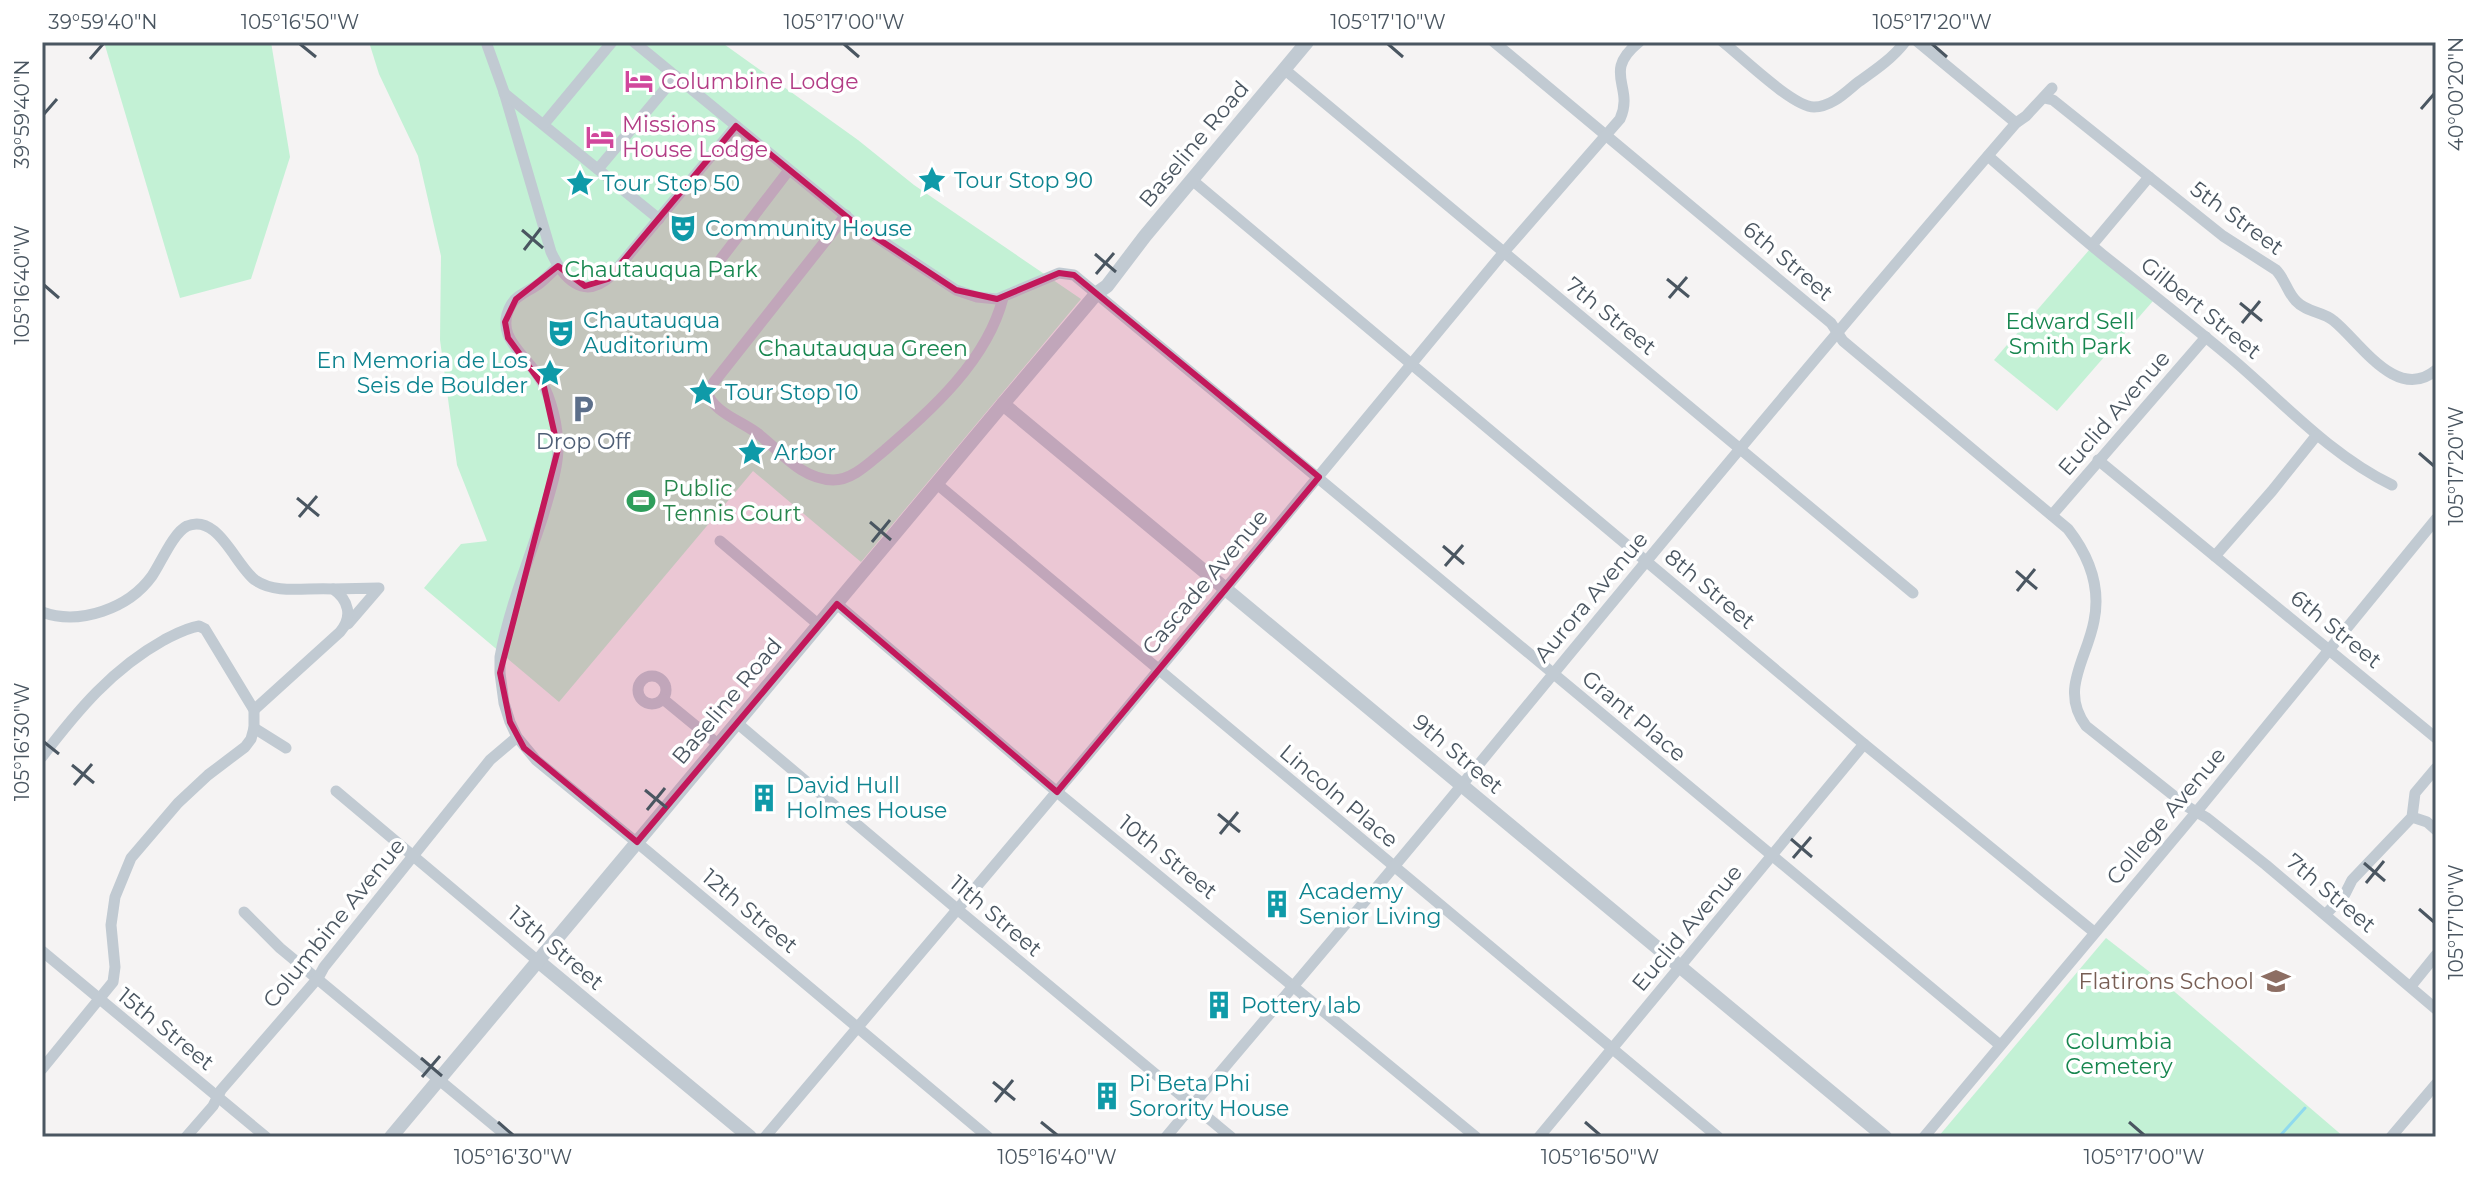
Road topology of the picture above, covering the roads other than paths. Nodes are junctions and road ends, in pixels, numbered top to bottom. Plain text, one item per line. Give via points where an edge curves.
1 (486, 42) edge
2 (612, 42) edge
3 (634, 42) edge
4 (1307, 42) edge
5 (1494, 42) edge
6 (1639, 42) edge
7 (1723, 42) edge
8 (1905, 42) edge
9 (1918, 42) edge
10 (1284, 69) junction
11 (676, 76) junction
12 (504, 92) junction
13 (2048, 93) joint
14 (2016, 123) junction
15 (544, 124) junction
16 (736, 126) junction
17 (1605, 136) junction
18 (1988, 156) junction
19 (598, 169) junction
20 (789, 170) junction
21 (2149, 177) junction
22 (1192, 180) junction
23 (846, 215) junction
24 (659, 219) junction
25 (2092, 245) junction
26 (1504, 252) junction
27 (717, 264) dead end
28 (558, 266) junction
29 (1097, 293) junction
30 (1003, 298) junction
31 (1837, 332) junction
32 (2206, 337) junction
33 (1412, 364) junction
34 (2436, 370) edge
35 (1003, 404) junction
36 (2316, 436) junction
37 (1741, 448) junction
38 (2098, 460) junction
39 (1319, 477) junction
40 (937, 484) junction
41 (2392, 485) dead end
42 (2052, 515) junction
43 (2433, 528) edge
44 (720, 541) dead end
45 (2215, 556) junction
46 (1646, 562) junction
47 (333, 589) junction
48 (1225, 589) junction
49 (1913, 593) dead end
50 (837, 604) junction
51 (42, 612) edge
52 (819, 625) junction
53 (345, 627) junction
54 (2330, 650) junction
55 (1157, 671) junction
56 (1552, 674) junction
57 (663, 699) dead end
58 (254, 710) junction
59 (737, 723) junction
60 (254, 728) junction
61 (517, 737) junction
62 (2436, 738) edge
63 (1864, 744) junction
64 (719, 745) junction
65 (286, 748) dead end
66 (42, 757) edge
67 (2436, 768) edge
68 (1462, 785) junction
69 (336, 791) dead end
70 (1057, 792) junction
71 (2197, 811) junction
72 (2412, 817) junction
73 (2436, 830) edge
74 (637, 842) junction
75 (1771, 856) junction
76 (414, 857) junction
77 (1393, 867) junction
78 (957, 909) junction
79 (244, 912) dead end
80 (2326, 914) junction
81 (2094, 932) junction
82 (42, 951) edge
83 (2436, 955) edge
84 (538, 961) junction
85 (1681, 967) junction
86 (318, 978) junction
87 (1293, 986) junction
88 (2411, 986) junction
89 (99, 999) junction
90 (2436, 1009) edge
91 (858, 1029) junction
92 (2000, 1045) junction
93 (1612, 1049) junction
94 (42, 1069) edge
95 (439, 1079) junction
96 (2436, 1084) edge
97 (217, 1097) junction
98 (1193, 1105) junction
99 (186, 1137) edge
100 (266, 1137) edge
101 (391, 1137) edge
102 (508, 1137) edge
103 (750, 1137) edge
104 (765, 1137) edge
105 (988, 1137) edge
106 (1166, 1137) edge
107 (1231, 1137) edge
108 (1476, 1137) edge
109 (1539, 1137) edge
110 (1718, 1137) edge
111 (1885, 1137) edge
112 (1924, 1137) edge
113 (2391, 1137) edge

1 - 12 street
2 - 15 street
3 - 11 street
4 - 10 street, Baseline Road
5 - 17 street, 6th Street
6 - 17 street, Cascade Avenue via 1621,61 1624,109
7 - 8 street via 1786,94 1815,107 1833,101
9 - 14 street
10 - 22 street, Baseline Road
10 - 26 street, 7th Street
11 - 16 street
11 - 19 street
12 - 15 street
12 - 28 street
13 - 14 street, Aurora Avenue
13 - 21 street, 5th Street
14 - 18 street, Aurora Avenue
15 - 19 street
16 - 20 street
16 - 24 street
17 - 26 street, Cascade Avenue
17 - 31 street, 6th Street
18 - 25 street, Gilbert Street
18 - 31 street, Aurora Avenue
19 - 24 street
20 - 23 street
20 - 27 street
21 - 25 street
21 - 34 street, 5th Street via 2276,270 2302,307 2331,317 2381,367 2414,379
22 - 29 street, Baseline Road
22 - 33 street, 8th Street
23 - 30 street via 954,289 986,299
23 - 30 street via 711,384 708,395 805,472 847,477 908,430 948,390 987,335
24 - 28 street via 601,283 576,284
25 - 32 street, Gilbert Street
26 - 33 street, Cascade Avenue
26 - 37 street, 7th Street
28 - 61 street, 12th Street via 519,296 505,322 511,342 544,387 558,449 501,653 504,703
29 - 30 street, Grant Place via 1064,273
29 - 35 street, Baseline Road
29 - 39 street, Grant Place
31 - 37 street, Aurora Avenue
31 - 42 street, 6th Street
32 - 36 street, Gilbert Street
32 - 38 street, Euclid Avenue
33 - 39 street, Cascade Avenue
33 - 46 street, 8th Street
35 - 40 street, Baseline Road
35 - 48 street, 9th Street
36 - 41 street, Gilbert Street
36 - 45 street
37 - 46 street, Aurora Avenue
37 - 49 street, 7th Street
38 - 42 street, Euclid Avenue
38 - 45 street, 6th Street
39 - 48 street, Cascade Avenue
39 - 56 street, Grant Place
40 - 50 street, Baseline Road
40 - 55 street, Lincoln Place
42 - 71 street, 6th Street via 2079,543 2094,580 2095,618 2074,683 2079,717
43 - 54 street, College Avenue
44 - 52 street
45 - 54 street, 6th Street
46 - 56 street, Aurora Avenue
46 - 63 street, 8th Street
47 - 51 street via 267,586 246,572 216,531 196,524 180,531 152,575 111,608 75,616
47 - 53 street via 348,609
47 - 53 street via 379,588
48 - 55 street, Cascade Avenue
48 - 68 street, 9th Street
50 - 52 street, Baseline Road
50 - 70 street, 10th Street
52 - 59 street, Baseline Road
53 - 58 street
54 - 62 street, 6th Street
54 - 71 street, College Avenue
55 - 70 street, Cascade Avenue
55 - 77 street, Lincoln Place
56 - 68 street, Aurora Avenue
56 - 75 street, Grant Place
57 - 64 street
58 - 60 street
58 - 66 street via 205,629 187,628 115,673
59 - 64 street, Baseline Road
59 - 78 street, 11th Street
60 - 65 street
60 - 89 street via 245,747 178,803 131,858 115,897 113,982
61 - 74 street, 12th Street via 536,760
61 - 76 street, Columbine Avenue via 490,760
63 - 75 street, Euclid Avenue
63 - 81 street, 8th Street
64 - 74 street, Baseline Road
67 - 72 street via 2415,793
68 - 77 street, Aurora Avenue
68 - 85 street, 9th Street
69 - 76 street, 13th Street
70 - 78 street, Cascade Avenue
70 - 87 street, 10th Street
71 - 80 street, 7th Street
71 - 81 street, College Avenue
72 - 73 street
72 - 80 street
74 - 84 street, Baseline Road
74 - 91 street, 12th Street
75 - 85 street, Euclid Avenue
75 - 92 street, Grant Place
76 - 84 street, 13th Street
76 - 86 street, Columbine Avenue
77 - 87 street, Aurora Avenue
77 - 93 street, Lincoln Place
78 - 91 street, Cascade Avenue
78 - 98 street, 11th Street
79 - 86 street
80 - 88 street, 7th Street
81 - 92 street, College Avenue
82 - 89 street, 15th Street
83 - 88 street
84 - 95 street, Baseline Road
84 - 103 street, 13th Street
85 - 93 street, Euclid Avenue
85 - 111 street, 9th Street
86 - 95 street
86 - 97 street, Columbine Avenue
87 - 98 street, Aurora Avenue
87 - 108 street, 10th Street
88 - 90 street, 7th Street
89 - 94 street
89 - 97 street, 15th Street
91 - 104 street, Cascade Avenue
91 - 105 street, 12th Street
92 - 112 street, College Avenue
93 - 109 street, Euclid Avenue
93 - 110 street, Lincoln Place
95 - 101 street, Baseline Road
95 - 102 street
96 - 113 street
97 - 99 street, Columbine Avenue
97 - 100 street, 15th Street
98 - 106 street, Aurora Avenue
98 - 107 street, 11th Street

